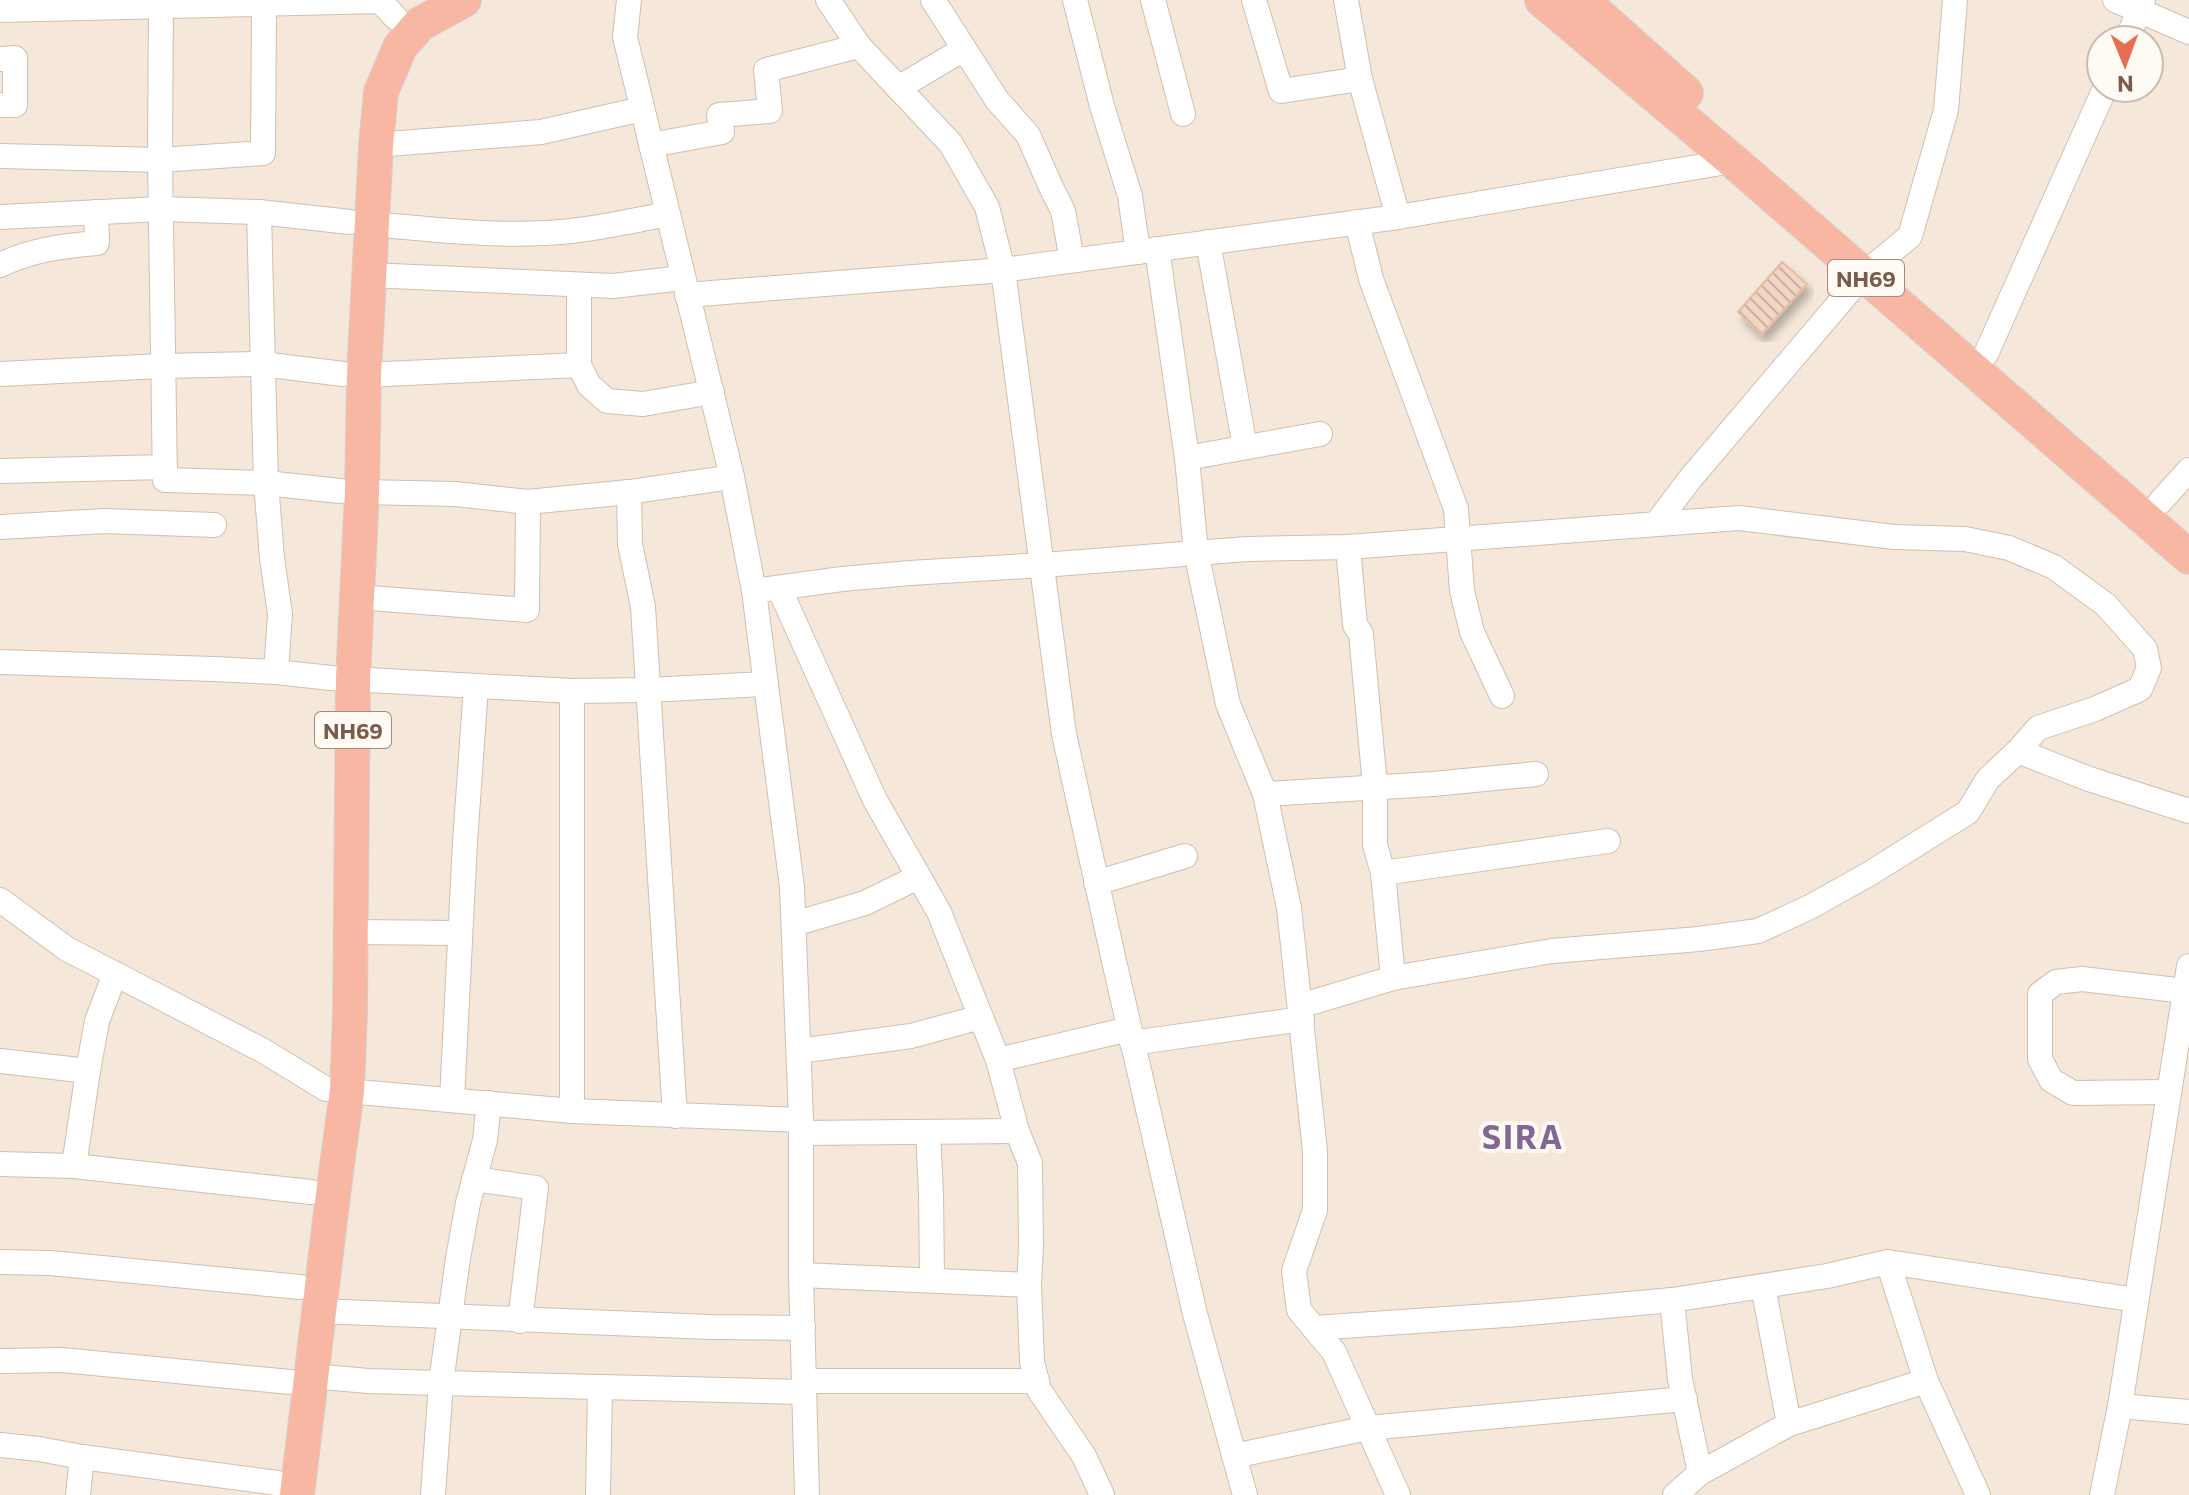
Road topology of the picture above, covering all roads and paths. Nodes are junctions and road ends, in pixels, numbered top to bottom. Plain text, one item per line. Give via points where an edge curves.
1 (464, 0) edge
2 (629, 0) edge
3 (828, 0) edge
4 (933, 0) edge
5 (1075, 0) edge
6 (1153, 0) edge
7 (1254, 0) edge
8 (1346, 0) edge
9 (1542, 0) edge
10 (1955, 0) edge
11 (2115, 0) edge
12 (1587, 1) edge
13 (278, 2) edge
14 (161, 3) edge
15 (394, 5) edge
16 (2141, 5) edge
17 (0, 10) edge
18 (2133, 24) edge
19 (2189, 32) edge
20 (859, 46) junction
21 (964, 49) junction
22 (0, 59) edge
23 (1360, 79) junction
24 (898, 88) junction
25 (2098, 104) edge
26 (0, 105) edge
27 (642, 109) junction
28 (1183, 114) dead end
29 (376, 145) junction
30 (651, 145) junction
31 (0, 156) edge
32 (160, 160) junction
33 (1733, 161) junction
34 (161, 209) junction
35 (96, 212) junction
36 (259, 212) junction
37 (667, 214) junction
38 (0, 217) edge
39 (1398, 217) junction
40 (1357, 222) junction
41 (361, 223) junction
42 (1208, 242) junction
43 (1148, 250) junction
44 (1072, 260) junction
45 (0, 265) edge
46 (1872, 267) junction
47 (1003, 270) junction
48 (369, 275) junction
49 (579, 285) junction
50 (685, 286) junction
51 (1986, 354) junction
52 (262, 364) junction
53 (579, 365) junction
54 (162, 366) junction
55 (0, 374) edge
56 (353, 375) junction
57 (712, 392) junction
58 (1320, 434) dead end
59 (1245, 447) junction
60 (1187, 458) junction
61 (165, 467) junction
62 (2189, 470) edge
63 (0, 471) edge
64 (732, 477) junction
65 (266, 483) junction
66 (351, 491) junction
67 (629, 492) junction
68 (528, 502) junction
69 (2160, 502) junction
70 (1656, 524) junction
71 (214, 525) dead end
72 (0, 527) edge
73 (2189, 529) edge
74 (1458, 539) junction
75 (1348, 547) junction
76 (1196, 552) junction
77 (2189, 557) edge
78 (1043, 565) junction
79 (767, 590) junction
80 (357, 597) junction
81 (0, 662) edge
82 (276, 672) junction
83 (342, 678) junction
84 (766, 684) junction
85 (476, 686) junction
86 (648, 690) junction
87 (572, 691) junction
88 (1502, 696) dead end
89 (2018, 751) junction
90 (1536, 774) dead end
91 (1375, 786) junction
92 (1265, 794) junction
93 (2189, 811) edge
94 (1608, 841) dead end
95 (1185, 856) dead end
96 (1383, 873) junction
97 (918, 877) junction
98 (1096, 883) junction
99 (0, 900) edge
100 (794, 924) junction
101 (351, 932) junction
102 (460, 933) junction
103 (115, 974) junction
104 (2188, 975) edge
105 (1393, 978) junction
106 (1301, 1013) junction
107 (981, 1017) junction
108 (1131, 1036) junction
109 (799, 1051) junction
110 (998, 1060) junction
111 (0, 1061) edge
112 (88, 1071) junction
113 (336, 1090) junction
114 (2169, 1092) junction
115 (452, 1099) junction
116 (489, 1103) junction
117 (572, 1111) junction
118 (675, 1116) junction
119 (801, 1126) junction
120 (1017, 1131) junction
121 (928, 1133) junction
122 (0, 1164) edge
123 (74, 1166) junction
124 (474, 1179) junction
125 (311, 1192) junction
126 (0, 1262) edge
127 (1888, 1262) junction
128 (801, 1275) junction
129 (932, 1279) junction
130 (1029, 1285) junction
131 (1763, 1286) junction
132 (309, 1299) junction
133 (1672, 1300) junction
134 (2136, 1300) junction
135 (451, 1316) junction
136 (520, 1321) junction
137 (803, 1328) junction
138 (1314, 1328) junction
139 (0, 1361) edge
140 (301, 1379) junction
141 (1037, 1381) junction
142 (1926, 1381) junction
143 (441, 1383) junction
144 (600, 1387) junction
145 (804, 1387) junction
146 (1685, 1399) junction
147 (2120, 1406) junction
148 (2189, 1412) edge
149 (1789, 1424) junction
150 (1368, 1428) junction
151 (0, 1445) edge
152 (1234, 1456) junction
153 (82, 1457) junction
154 (1700, 1473) junction
155 (283, 1491) edge
156 (78, 1495) edge
157 (433, 1495) edge
158 (598, 1495) edge
159 (807, 1495) edge
160 (1102, 1495) edge
161 (1245, 1495) edge
162 (1398, 1495) edge
163 (1675, 1495) edge
164 (1978, 1495) edge
165 (2102, 1495) edge

1 - 29 highway, NH69 via 420,24 400,47 381,92
2 - 27 street via 625,37
3 - 20 street
4 - 21 street
5 - 43 street
6 - 28 street
7 - 23 street via 1281,91
8 - 23 street
9 - 33 highway, NH69
10 - 46 street via 1946,110 1910,236
11 - 16 street
12 - 46 highway, NH69
13 - 14 street
13 - 15 street
13 - 32 street via 263,153
14 - 17 street
14 - 32 street
15 - 41 highway, NH69 via 360,87 354,143
16 - 18 street
16 - 19 street
20 - 24 street
20 - 30 street via 766,70 770,111 719,115 722,132
21 - 24 street
21 - 44 street via 1028,135 1063,211
22 - 26 street via 15,58 15,105
23 - 39 street
24 - 47 street via 951,144 987,207
25 - 51 street
27 - 29 street via 541,132
27 - 30 street
29 - 41 highway, NH69
30 - 37 street
31 - 32 street
32 - 34 street
33 - 39 street
33 - 46 highway, NH69
34 - 35 street
34 - 36 street
34 - 54 street
35 - 38 street
35 - 45 street via 97,243 54,247
36 - 41 street
36 - 52 street
37 - 41 street via 542,233
37 - 50 street
39 - 40 street
40 - 42 street
40 - 74 street via 1371,279 1456,509
41 - 48 highway, NH69
41 - 56 highway, NH69
42 - 43 street
42 - 59 street
43 - 44 street
43 - 60 street
44 - 47 street
46 - 51 highway, NH69
46 - 70 street
46 - 77 highway, NH69
47 - 50 street
47 - 78 street
48 - 49 street
48 - 56 highway, NH69
49 - 50 street
49 - 53 street
50 - 57 street
51 - 69 highway, NH69
52 - 54 street
52 - 56 street
52 - 65 street
53 - 56 street
53 - 57 street via 589,385 607,401 643,404
54 - 55 street
54 - 61 street
56 - 66 highway, NH69
57 - 64 street
58 - 59 street
59 - 60 street
60 - 76 street
61 - 63 street
61 - 65 street via 165,480
62 - 69 street
64 - 67 street
64 - 79 street
65 - 66 street
65 - 82 street via 280,614
66 - 68 street
66 - 80 highway, NH69
66 - 83 highway, NH69
67 - 68 street
67 - 86 street
68 - 80 street via 527,610
69 - 73 highway, NH69
70 - 74 street
70 - 89 street via 1739,518 1894,537 1965,539 2009,548 2054,567 2106,605 2145,649 2149,668 2140,689 2038,728
71 - 72 street via 105,521
74 - 75 street
74 - 88 street via 1472,632
75 - 76 street
75 - 91 street
76 - 78 street
76 - 92 street via 1228,704
78 - 79 street via 870,576
78 - 98 street via 1064,734
79 - 84 street
79 - 97 street via 817,675 875,800
80 - 83 highway, NH69
81 - 82 street
82 - 83 street
83 - 85 street
83 - 101 highway, NH69
83 - 113 highway, NH69 via 329,1013
84 - 86 street
84 - 100 street
85 - 87 street
85 - 102 street
86 - 87 street
86 - 118 street
87 - 117 street
89 - 93 street
89 - 105 street via 1988,779 1968,812 1833,894 1758,931 1552,951
90 - 91 street
91 - 92 street
91 - 96 street via 1375,845
92 - 106 street via 1289,908
94 - 96 street
95 - 98 street
96 - 105 street
97 - 100 street via 865,903
97 - 107 street via 939,912
98 - 108 street
99 - 103 street via 67,949
100 - 109 street
101 - 102 street
101 - 113 highway, NH69
102 - 115 street
103 - 112 street via 97,1021
103 - 113 street
104 - 114 street
104 - 114 street via 2056,982 2040,994 2040,1059 2051,1080 2073,1093
105 - 106 street
106 - 108 street
106 - 138 street via 1315,1151 1315,1210 1294,1271 1299,1310
107 - 109 street via 911,1036
107 - 110 street
108 - 110 street
108 - 152 street via 1195,1314
109 - 119 street
110 - 120 street
111 - 112 street
112 - 123 street
113 - 115 street
113 - 125 highway, NH69
113 - 132 highway, NH69
114 - 134 street
115 - 116 street
116 - 117 street
116 - 124 street
117 - 118 street
118 - 119 street
119 - 121 street
119 - 128 street
120 - 121 street
120 - 130 street via 1030,1163
121 - 129 street
122 - 123 street
123 - 125 street
124 - 135 street
124 - 136 street via 536,1188
125 - 132 highway, NH69
126 - 132 street via 50,1263
127 - 131 street
127 - 134 street
127 - 142 street
128 - 129 street
128 - 137 street
129 - 130 street
130 - 141 street
131 - 133 street
131 - 149 street
132 - 135 street
132 - 140 highway, NH69
133 - 138 street
133 - 146 street
134 - 147 street
135 - 136 street
135 - 143 street
136 - 137 street
137 - 145 street
138 - 150 street via 1334,1352
139 - 140 street via 62,1360
140 - 143 street
140 - 155 highway, NH69
141 - 145 street
141 - 160 street
142 - 149 street
142 - 164 street
143 - 144 street
143 - 157 street
144 - 145 street
144 - 158 street
145 - 159 street
146 - 150 street
146 - 154 street
147 - 148 street
147 - 165 street
149 - 154 street
150 - 152 street
150 - 162 street
151 - 153 street
152 - 161 street
153 - 155 street
153 - 156 street
154 - 163 street

